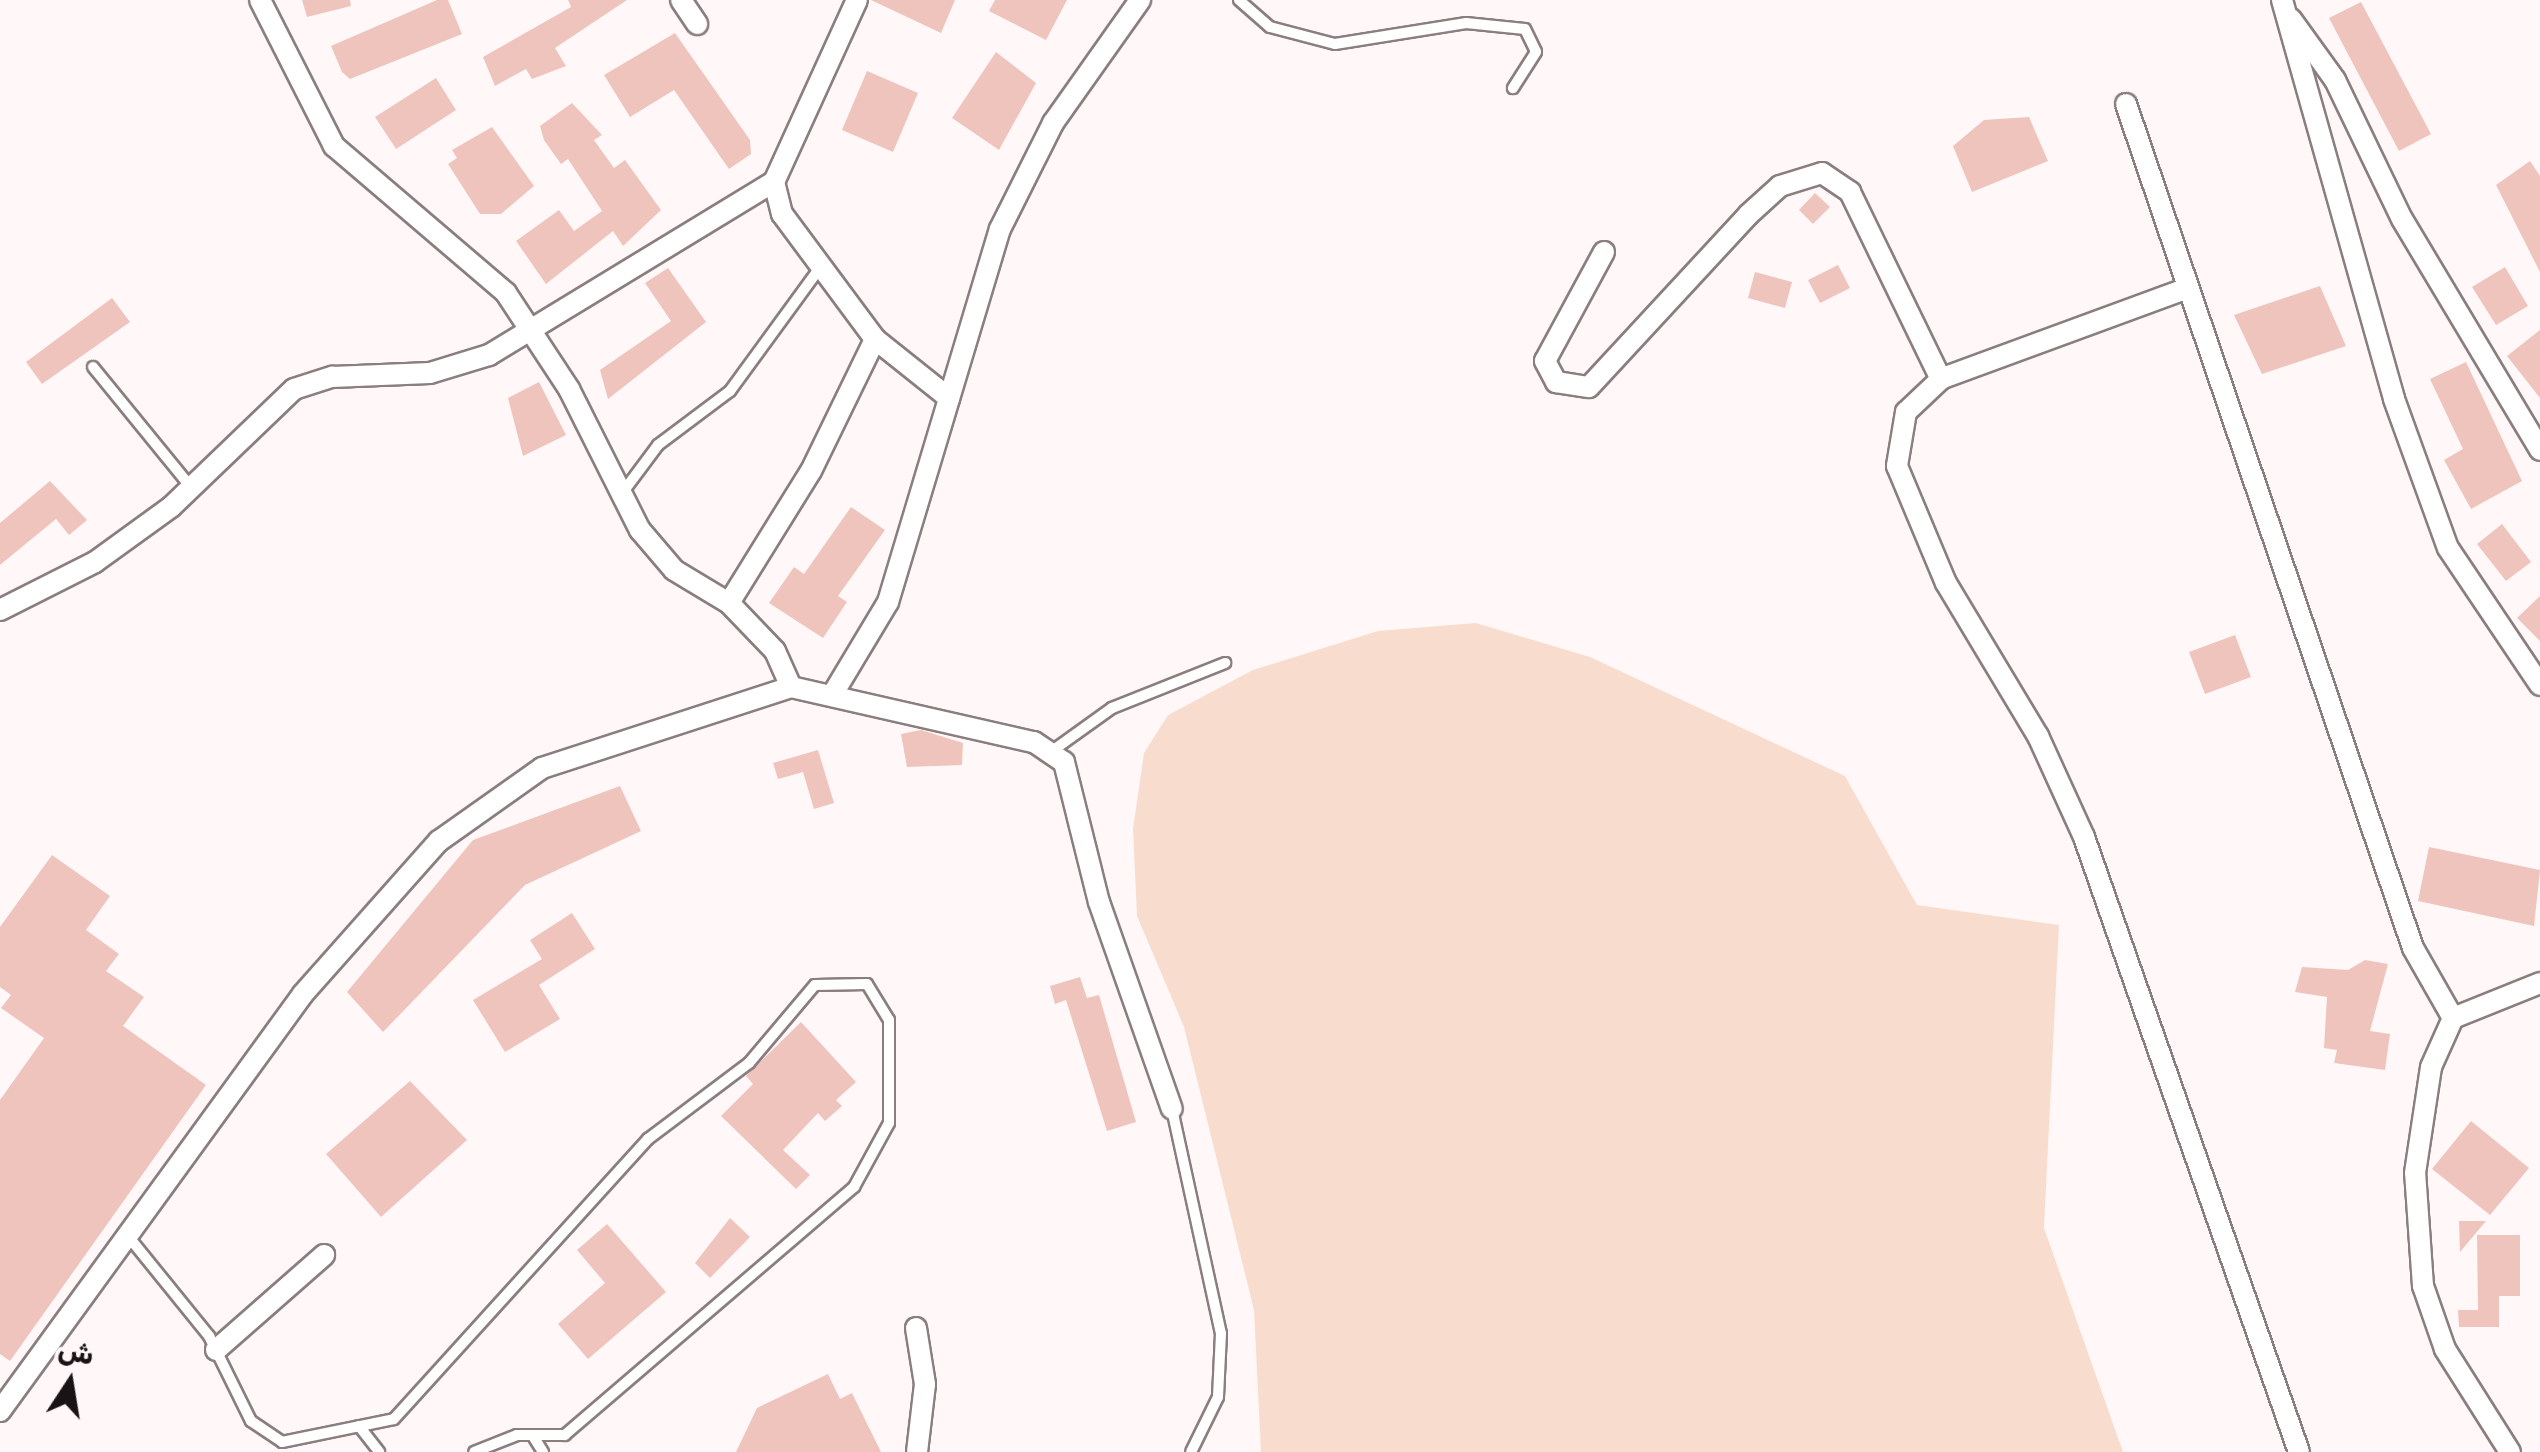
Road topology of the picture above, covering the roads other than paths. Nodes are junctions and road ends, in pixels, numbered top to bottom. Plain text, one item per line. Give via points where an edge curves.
1 (260, 0) edge
2 (681, 0) edge
3 (857, 0) edge
4 (1140, 0) edge
5 (1239, 0) edge
6 (2284, 7) edge
7 (697, 24) dead end
8 (1512, 88) dead end
9 (2126, 104) dead end
10 (774, 182) junction
11 (1604, 252) dead end
12 (819, 269) junction
13 (2185, 289) junction
14 (538, 334) junction
15 (876, 339) junction
16 (93, 366) dead end
17 (1940, 379) junction
18 (949, 398) junction
19 (2540, 450) edge
20 (191, 488) junction
21 (619, 497) junction
22 (730, 603) junction
23 (0, 610) edge
24 (1226, 663) dead end
25 (2540, 685) edge
26 (791, 687) junction
27 (834, 692) junction
28 (1052, 751) junction
29 (2540, 983) edge
30 (2453, 1018) junction
31 (1172, 1109) joint
32 (128, 1236) junction
33 (324, 1255) dead end
34 (916, 1328) dead end
35 (216, 1350) junction
36 (0, 1411) edge
37 (359, 1426) junction
38 (533, 1436) junction
39 (380, 1452) edge
40 (474, 1452) edge
41 (542, 1452) edge
42 (917, 1452) edge
43 (1191, 1452) edge
44 (2298, 1452) edge
45 (2510, 1452) edge

1 - 14 street via 334,146 466,252
2 - 7 street
3 - 10 street
4 - 18 street via 1021,182
5 - 8 lane via 1270,27 1336,44 1466,23 1525,29 1536,52
6 - 19 street via 2335,80 2402,219
6 - 25 street via 2394,399 2448,548
9 - 13 street
10 - 12 street via 782,214
10 - 14 street via 640,256
11 - 17 street via 1545,361 1556,382 1589,387 1758,206 1801,174 1822,173 1850,192
12 - 15 street
12 - 21 lane via 730,392 658,445
13 - 17 street
13 - 30 street via 2413,948
14 - 20 street via 430,373 332,377 294,390
14 - 21 street
15 - 18 street
15 - 22 street via 811,471
16 - 20 lane
17 - 44 street via 1906,412 1897,440 1902,494 2084,837
18 - 27 street via 888,602
20 - 23 street via 95,562
21 - 22 street via 674,570
22 - 26 street via 774,651
24 - 28 lane via 1112,708
26 - 27 street
26 - 32 street via 542,768 439,840 304,994
27 - 28 street
28 - 31 street via 1073,776 1099,902
29 - 30 street
30 - 45 street via 2421,1118 2416,1248 2445,1349
31 - 43 lane via 1221,1334 1218,1398
32 - 35 lane
32 - 36 street
33 - 35 street
34 - 42 street via 925,1384
35 - 37 lane via 251,1422 282,1442
37 - 38 lane via 394,1419 648,1139 749,1063 815,985 867,984 889,1020 890,1123 854,1186 565,1435
37 - 39 lane
38 - 40 lane
38 - 41 lane

